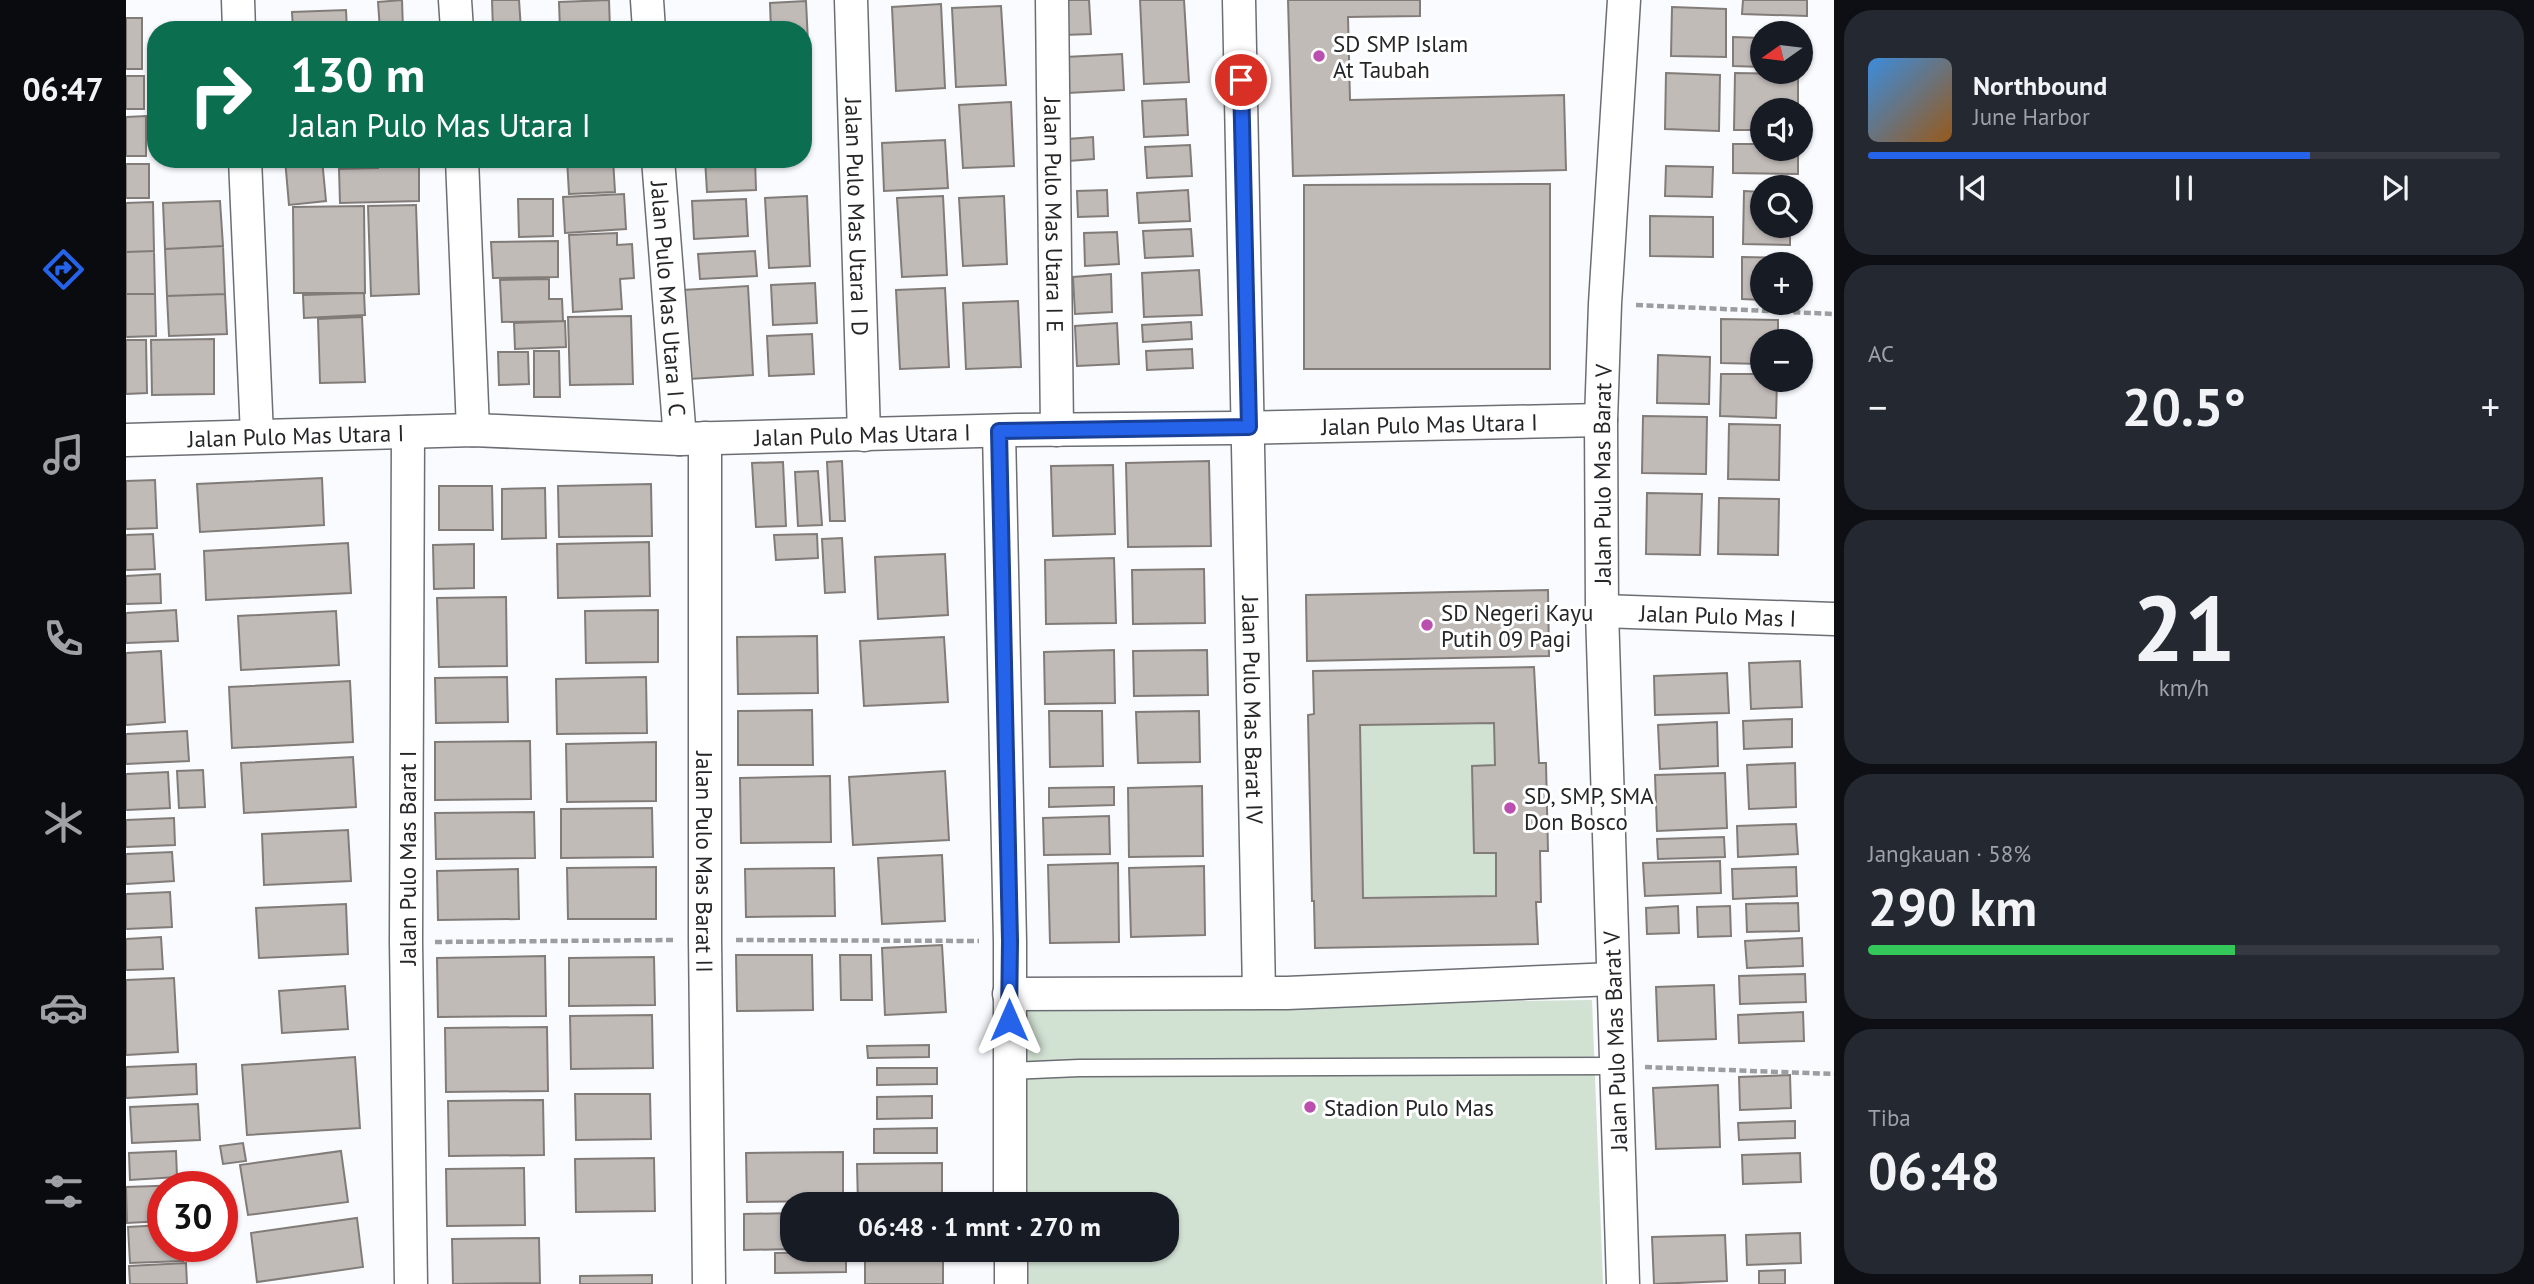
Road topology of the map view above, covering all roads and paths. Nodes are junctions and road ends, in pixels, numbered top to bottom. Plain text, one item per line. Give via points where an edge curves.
1 (238, 0) edge
2 (455, 0) edge
3 (647, 0) edge
4 (851, 0) edge
5 (1052, 0) edge
6 (1239, 0) edge
7 (1624, 0) edge
8 (239, 21) edge
9 (456, 21) edge
10 (648, 21) edge
11 (245, 168) edge
12 (462, 168) edge
13 (659, 168) edge
14 (1605, 304) junction
15 (1834, 314) edge
16 (1601, 420) junction
17 (1249, 427) junction
18 (473, 430) junction
19 (1057, 430) junction
20 (999, 431) junction
21 (408, 432) junction
22 (257, 435) junction
23 (864, 435) junction
24 (692, 439) junction
25 (126, 440) edge
26 (1602, 611) junction
27 (1834, 619) edge
28 (705, 940) junction
29 (1010, 941) junction
30 (406, 942) junction
31 (1613, 979) junction
32 (1259, 992) junction
33 (1009, 994) junction
34 (1616, 1066) junction
35 (1010, 1072) junction
36 (1834, 1074) edge
37 (1010, 1192) edge
38 (1011, 1262) edge
39 (411, 1284) edge
40 (709, 1284) edge
41 (1011, 1284) edge
42 (1623, 1284) edge

1 - 8 street
2 - 9 street
3 - 10 street
4 - 23 street, Jalan Pulo Mas Utara I D
5 - 19 street, Jalan Pulo Mas Utara I E
6 - 17 street, Jalan Pulo Mas Barat IV
7 - 14 street, Jalan Pulo Mas Barat V
11 - 22 street
12 - 18 street
13 - 24 street, Jalan Pulo Mas Utara I C
14 - 15 path
14 - 16 street, Jalan Pulo Mas Barat V
16 - 17 street, Jalan Pulo Mas Utara I
16 - 26 street, Jalan Pulo Mas Barat V
17 - 19 street, Jalan Pulo Mas Utara I
17 - 32 street, Jalan Pulo Mas Barat IV
18 - 21 street, Jalan Pulo Mas Utara I
18 - 24 street, Jalan Pulo Mas Utara I
19 - 20 street, Jalan Pulo Mas Utara I
20 - 23 street, Jalan Pulo Mas Utara I
20 - 29 street
21 - 22 street, Jalan Pulo Mas Utara I
21 - 30 street, Jalan Pulo Mas Barat I
22 - 25 street, Jalan Pulo Mas Utara I
23 - 24 street, Jalan Pulo Mas Utara I
24 - 28 street, Jalan Pulo Mas Barat II
26 - 27 street, Jalan Pulo Mas I
26 - 31 street, Jalan Pulo Mas Barat V
28 - 29 path
28 - 30 path
28 - 40 street, Jalan Pulo Mas Barat II
29 - 33 street
30 - 39 street, Jalan Pulo Mas Barat I
31 - 32 street
31 - 34 street, Jalan Pulo Mas Barat V
32 - 33 street
33 - 35 street
34 - 35 lane
34 - 36 path
34 - 42 street, Jalan Pulo Mas Barat V
35 - 37 street
38 - 41 street

